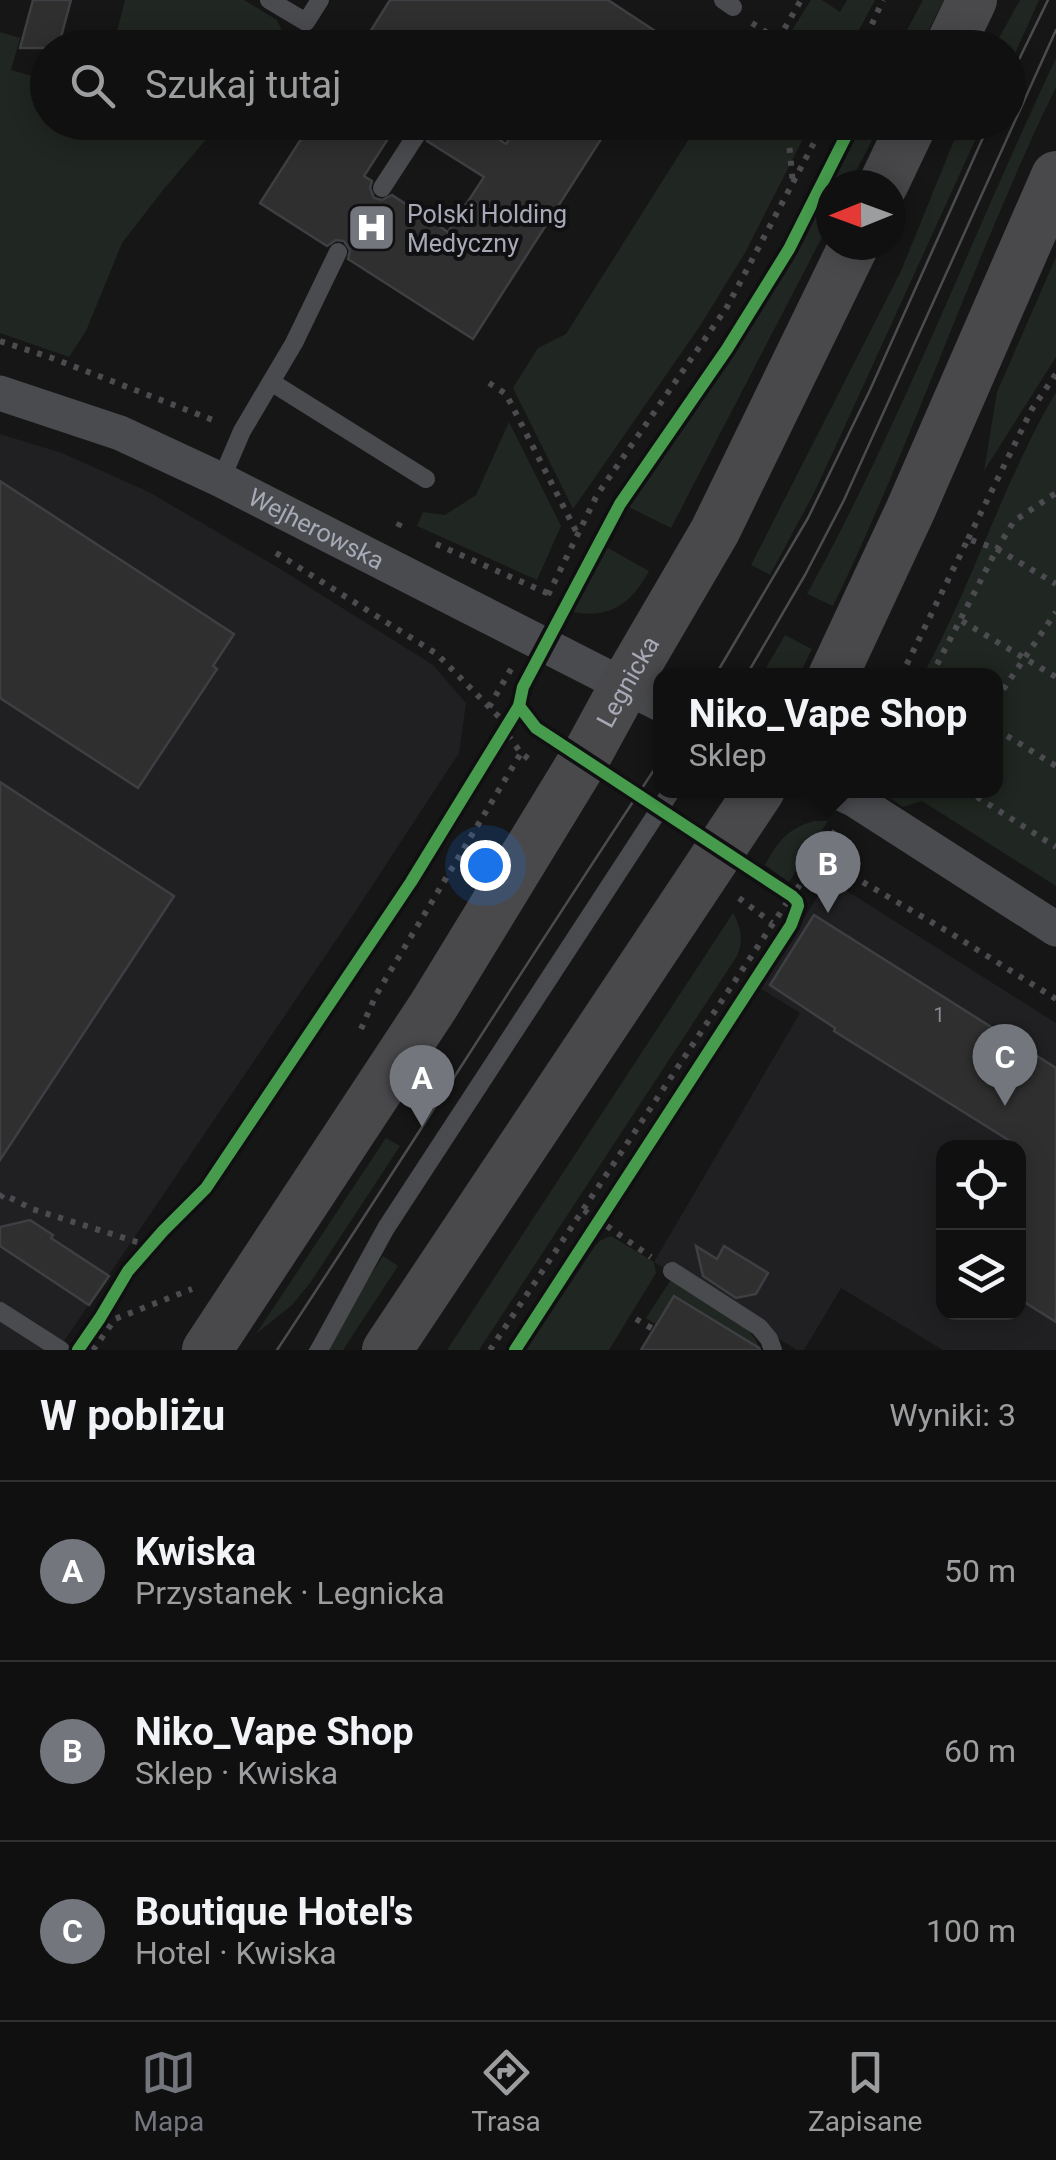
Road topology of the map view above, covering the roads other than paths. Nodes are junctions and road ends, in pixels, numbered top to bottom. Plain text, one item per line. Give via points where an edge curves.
1 (270, 0) edge
2 (320, 0) edge
3 (972, 0) edge
4 (958, 30) edge
5 (412, 140) edge
6 (904, 140) edge
7 (890, 170) edge
8 (1056, 176) edge
9 (382, 188) dead end
10 (338, 252) dead end
11 (847, 260) edge
12 (271, 382) junction
13 (0, 393) edge
14 (426, 479) dead end
15 (221, 480) junction
16 (654, 668) edge
17 (837, 668) edge
18 (653, 669) edge
19 (642, 694) edge
20 (667, 798) edge
21 (755, 798) edge
22 (839, 804) edge
23 (1056, 929) edge
24 (672, 1271) road end
25 (0, 1310) edge
26 (78, 1349) edge
27 (207, 1350) edge
28 (319, 1350) edge
29 (388, 1350) edge
30 (773, 1350) edge

1 - 2 lane via 306,22
3 - 4 main road
5 - 9 lane
6 - 7 main road
8 - 17 main road
10 - 12 lane
11 - 16 main road, Legnicka
12 - 14 lane
12 - 15 lane
13 - 15 street, Wejherowska via 120,434
15 - 19 street, Wejherowska
18 - 19 main road, Legnicka
19 - 27 main road, Legnicka via 568,786 434,1005
20 - 28 lane via 386,1228
21 - 29 main road
22 - 23 street via 855,800
24 - 30 lane via 759,1327
25 - 26 lane

